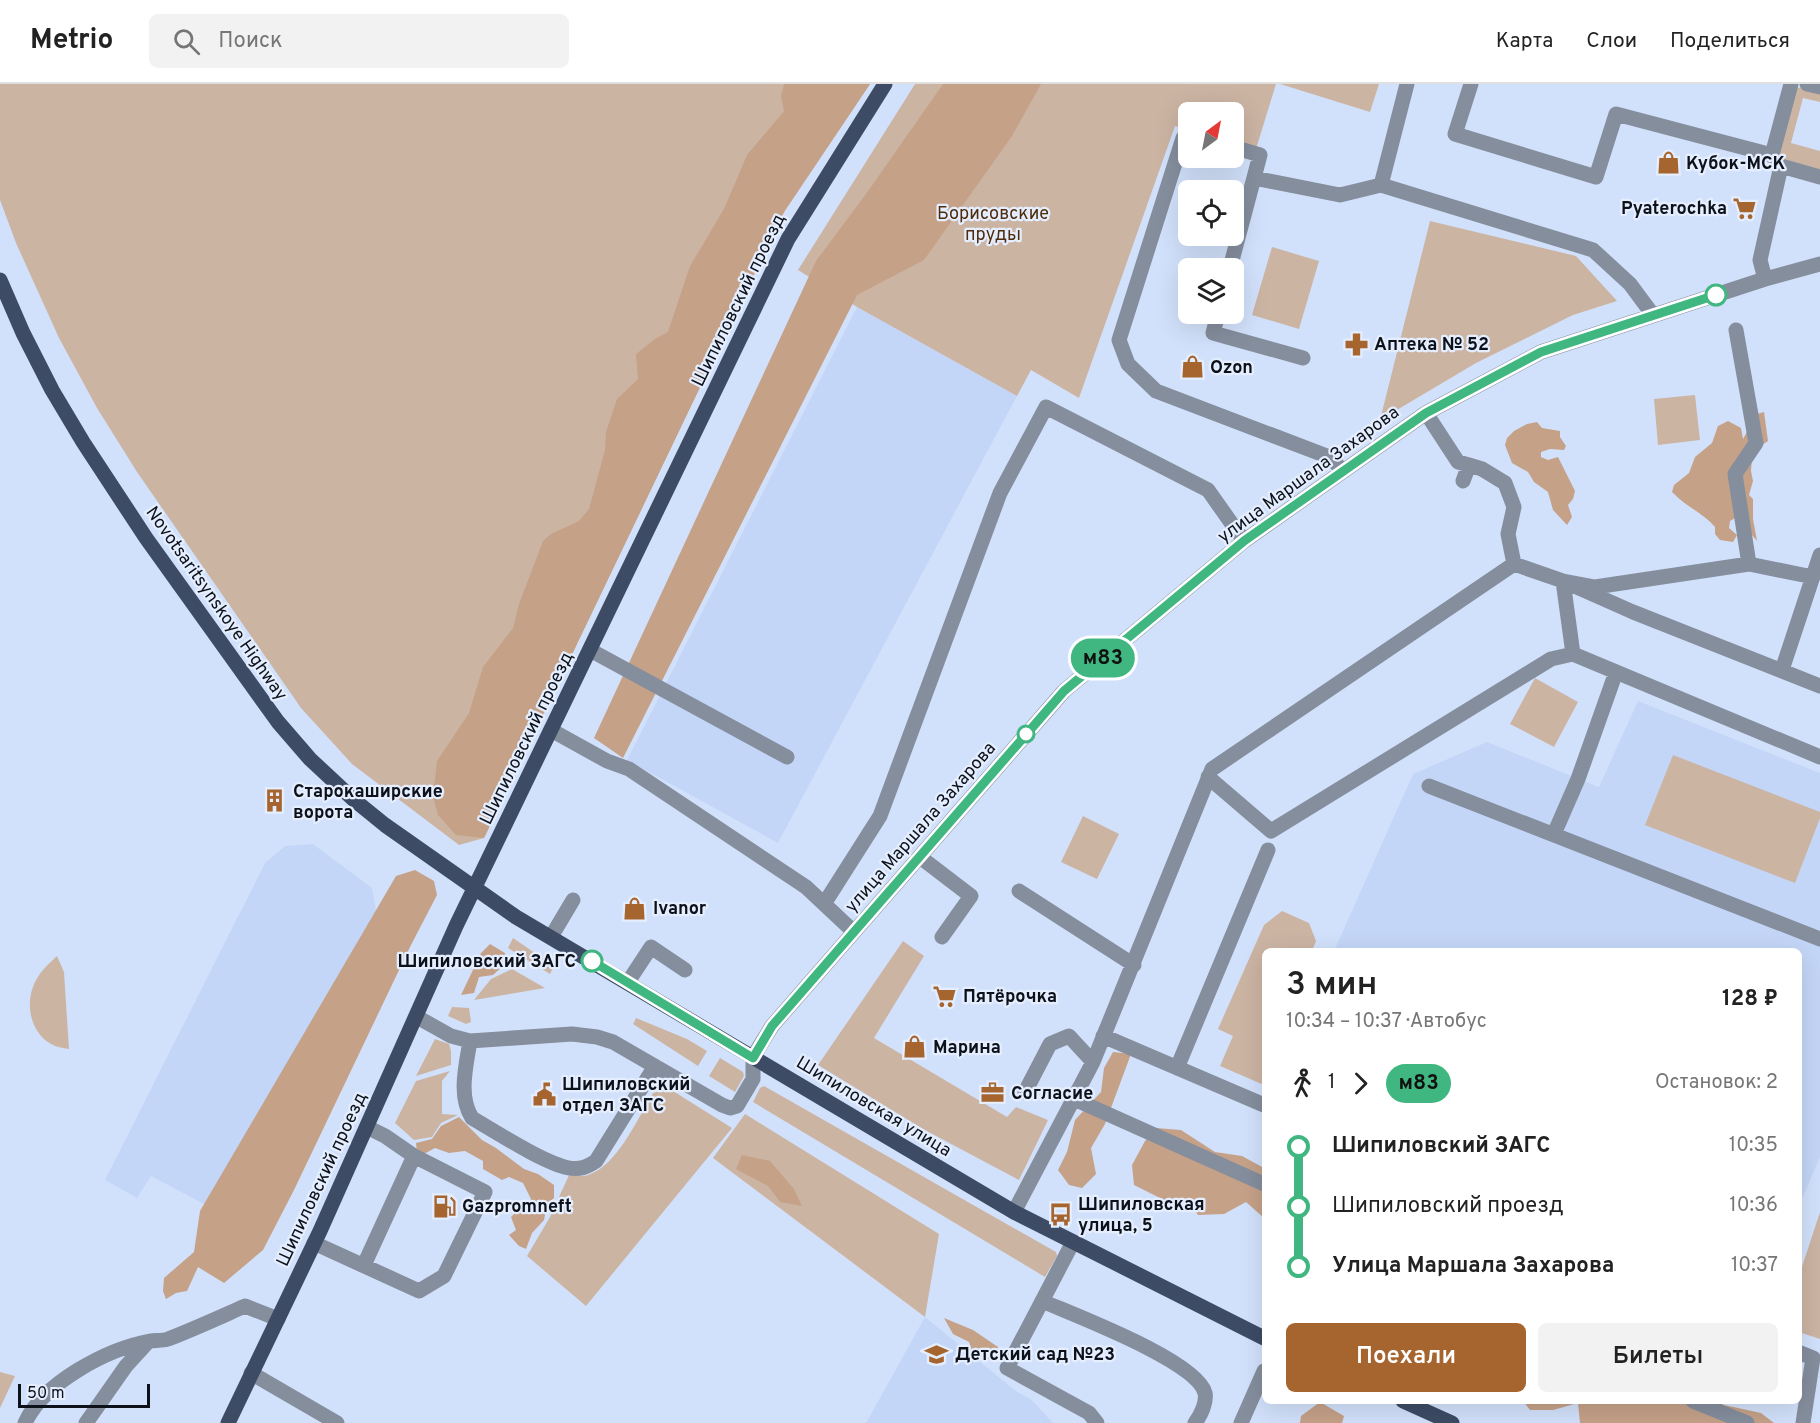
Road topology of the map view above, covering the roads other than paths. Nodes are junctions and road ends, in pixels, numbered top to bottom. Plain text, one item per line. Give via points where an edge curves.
1 (885, 84) edge
2 (1407, 84) edge
3 (1471, 84) edge
4 (1791, 84) edge
5 (1807, 84) edge
6 (1820, 87) edge
7 (1244, 150) edge
8 (1178, 154) edge
9 (1777, 160) junction
10 (1820, 177) edge
11 (1254, 178) junction
12 (1381, 185) junction
13 (1233, 258) edge
14 (1820, 264) edge
15 (1765, 279) junction
16 (0, 280) edge
17 (1653, 315) junction
18 (1215, 324) edge
19 (1736, 330) dead end
20 (1303, 358) dead end
21 (1426, 413) junction
22 (1469, 465) junction
23 (1342, 471) junction
24 (1463, 481) dead end
25 (1244, 541) junction
26 (1820, 555) edge
27 (1514, 564) junction
28 (1749, 564) junction
29 (1813, 577) junction
30 (1563, 581) junction
31 (590, 650) junction
32 (1573, 654) junction
33 (1782, 670) junction
34 (1616, 672) junction
35 (1820, 686) edge
36 (551, 730) junction
37 (787, 757) dead end
38 (1820, 758) edge
39 (1208, 777) junction
40 (1430, 786) dead end
41 (1554, 834) junction
42 (1268, 850) dead end
43 (920, 857) junction
44 (476, 887) junction
45 (1018, 891) dead end
46 (573, 900) dead end
47 (824, 904) junction
48 (854, 932) junction
49 (551, 937) junction
50 (942, 937) dead end
51 (1820, 939) edge
52 (1134, 965) junction
53 (686, 970) dead end
54 (628, 982) junction
55 (417, 1017) junction
56 (1103, 1036) junction
57 (470, 1041) junction
58 (753, 1058) junction
59 (1093, 1062) junction
60 (656, 1066) junction
61 (1178, 1068) junction
62 (1025, 1092) dead end
63 (1074, 1099) junction
64 (1262, 1104) edge
65 (366, 1127) junction
66 (414, 1156) junction
67 (1262, 1183) edge
68 (1014, 1212) junction
69 (1073, 1242) junction
70 (314, 1243) junction
71 (364, 1265) junction
72 (1042, 1301) junction
73 (278, 1319) junction
74 (1262, 1337) edge
75 (149, 1341) junction
76 (1802, 1354) edge
77 (251, 1373) junction
78 (1262, 1376) edge
79 (1410, 1404) edge
80 (1700, 1404) edge
81 (25, 1423) edge
82 (86, 1423) edge
83 (228, 1423) edge
84 (337, 1423) edge
85 (1097, 1423) edge
86 (1195, 1423) edge
87 (1241, 1423) edge
88 (1452, 1423) edge
89 (1747, 1423) edge
90 (1803, 1423) edge

1 - 31 main road, Шипиловский проезд via 788,239
2 - 12 street
3 - 9 street via 1455,134 1596,177 1616,114
4 - 9 street
5 - 6 street
7 - 11 street via 1260,155
8 - 23 street via 1119,340 1128,364 1156,391 1332,458
9 - 10 street
9 - 15 street via 1760,260
11 - 12 street via 1340,195
11 - 13 street
12 - 17 street via 1593,250 1630,284
14 - 15 street, улица Маршала Захарова
15 - 17 street, улица Маршала Захарова
16 - 44 main road, Novotsaritsynskoye Highway via 52,390 83,442 146,538 278,722 353,799
17 - 21 street, улица Маршала Захарова via 1541,352
18 - 20 street via 1213,333
19 - 28 street via 1756,443 1735,474
21 - 22 street via 1458,462
21 - 23 street, улица Маршала Захарова
22 - 24 street
22 - 27 street via 1505,483 1514,507 1508,534
23 - 25 street, улица Маршала Захарова
25 - 43 street, улица Маршала Захарова via 1064,691
25 - 47 street via 1208,490 1046,406 1000,493 880,816
26 - 29 street
27 - 30 street
27 - 39 street via 1212,769
28 - 29 street
28 - 30 street via 1595,587
29 - 33 street
30 - 32 street
30 - 33 street
31 - 36 main road, Шипиловский проезд
31 - 37 street
32 - 34 street
32 - 39 street via 1551,659 1271,831
33 - 35 street
34 - 38 street
34 - 41 street
36 - 44 main road, Шипиловский проезд
36 - 47 street via 628,769 806,887
39 - 52 street
40 - 41 street
41 - 51 street
42 - 61 street
43 - 48 street, улица Маршала Захарова
43 - 50 street via 971,896
44 - 49 main road, Шипиловская улица
44 - 55 main road, Шипиловский проезд
45 - 52 street
46 - 49 street
47 - 48 street
48 - 58 street, улица Маршала Захарова via 772,1026
49 - 54 main road, Шипиловская улица
52 - 56 street
53 - 54 street via 651,947
54 - 58 main road, Шипиловская улица
55 - 57 street via 451,1036
55 - 65 main road, Шипиловский проезд
56 - 59 street
56 - 61 street
57 - 60 street via 572,1034 597,1037
57 - 60 street via 464,1093 465,1108 472,1118 568,1168 588,1167 596,1161
58 - 60 street via 753,1079 737,1106 730,1108
58 - 68 main road, Шипиловская улица
59 - 62 street via 1069,1036 1050,1044
59 - 63 street
61 - 64 street
63 - 67 street
63 - 68 street
65 - 66 street
65 - 70 main road, Шипиловский проезд
66 - 71 street
66 - 71 street via 485,1192 444,1276 419,1290
68 - 69 main road, Шипиловская улица
69 - 72 street
69 - 74 main road, Шипиловская улица
70 - 71 street
70 - 73 main road, Шипиловский проезд
72 - 85 street via 1026,1320 1007,1368 1089,1413
72 - 86 street via 1125,1337 1173,1362 1197,1380 1205,1394 1202,1414
73 - 75 street via 245,1306 165,1340
73 - 77 main road, Шипиловский проезд
75 - 81 street via 75,1371 32,1408
75 - 82 street via 126,1366
76 - 90 street via 1813,1358
77 - 83 main road, Шипиловский проезд
77 - 84 street
78 - 87 street
79 - 88 main road
80 - 89 street

